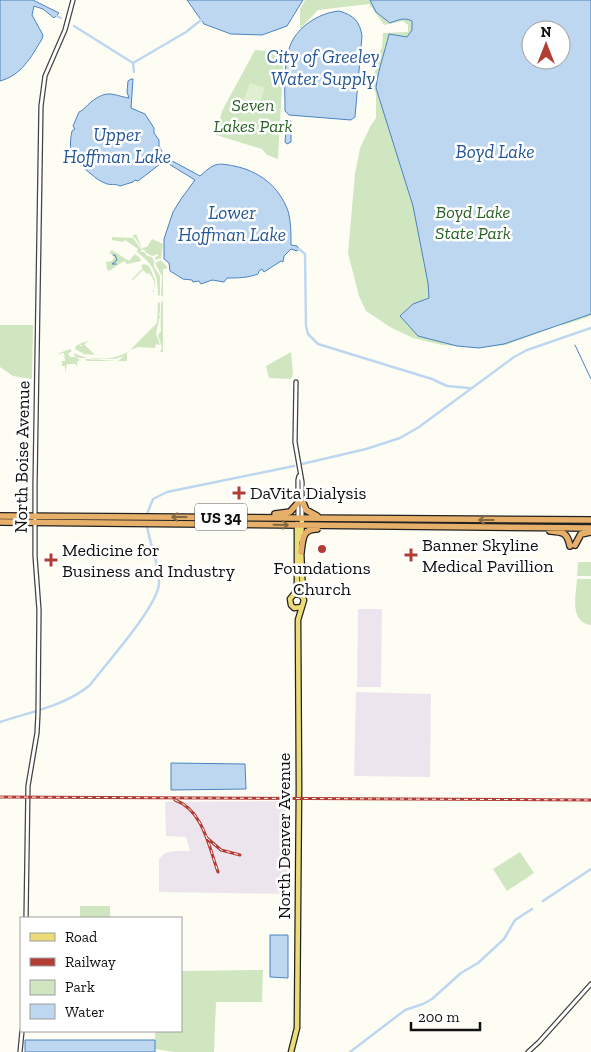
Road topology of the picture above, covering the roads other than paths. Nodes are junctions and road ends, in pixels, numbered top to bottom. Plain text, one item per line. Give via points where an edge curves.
1 (72, 0) edge
2 (296, 382) dead end
3 (300, 502) junction
4 (0, 516) edge
5 (257, 517) junction
6 (300, 518) junction
7 (339, 518) junction
8 (36, 519) junction
9 (430, 520) junction
10 (575, 520) junction
11 (591, 520) edge
12 (0, 522) edge
13 (299, 525) junction
14 (378, 526) junction
15 (591, 526) edge
16 (495, 527) junction
17 (575, 527) dead end
18 (526, 528) junction
19 (591, 532) edge
20 (301, 552) junction
21 (294, 594) junction
22 (303, 596) junction
23 (292, 607) junction
24 (301, 608) junction
25 (298, 620) junction
26 (26, 917) edge
27 (591, 984) edge
28 (22, 1032) edge
29 (20, 1052) edge
30 (291, 1052) edge
31 (528, 1052) edge

1 - 8 street, North Boise Avenue via 41,100
2 - 3 street via 295,442
3 - 5 highway via 290,512
3 - 6 street
3 - 7 highway via 311,514
4 - 8 highway, US 34
5 - 6 highway, US 34
5 -> 8 highway, US 34
6 - 7 highway, US 34
6 - 13 main road
7 - 9 highway, US 34
8 - 12 highway, US 34
8 -> 13 highway, US 34
8 - 26 street, North Boise Avenue via 35,556 40,610 38,713 28,786
10 -> 9 highway, US 34
9 - 14 highway
10 - 11 highway, US 34
10 - 16 highway
13 - 14 highway, US 34
13 - 20 main road
13 - 21 main road
14 - 16 highway, US 34
14 - 20 highway via 310,529 304,537
15 - 17 highway via 578,524
15 - 18 highway, US 34
16 - 18 highway, US 34
18 - 19 highway via 562,532 572,546 581,534
20 - 22 main road
21 - 22 main road
21 - 23 main road via 290,601
22 - 24 main road
23 - 24 main road
23 - 25 main road, North Denver Avenue
24 - 25 main road, North Denver Avenue
25 - 30 main road, North Denver Avenue via 297,1028
27 - 31 street
28 - 29 street

